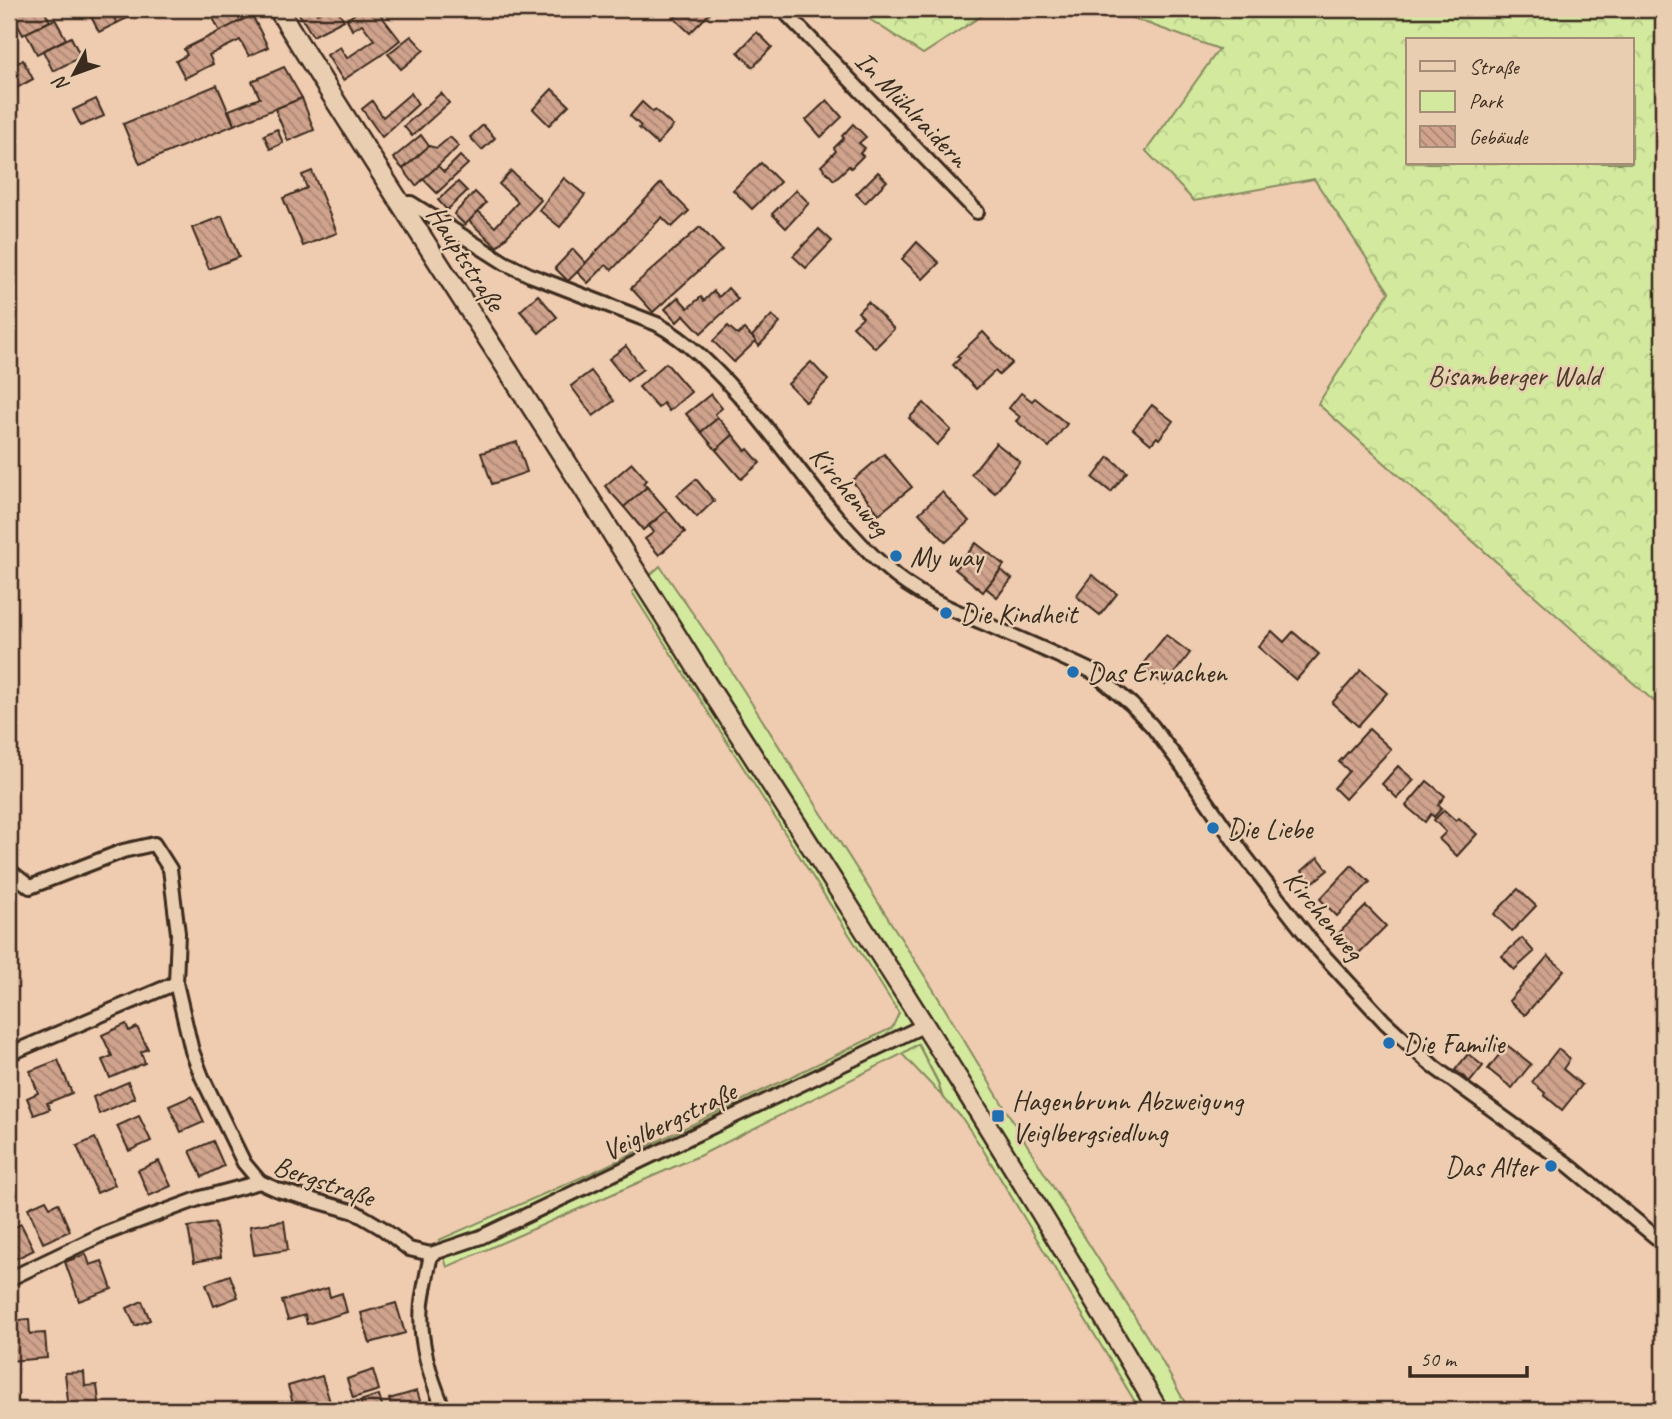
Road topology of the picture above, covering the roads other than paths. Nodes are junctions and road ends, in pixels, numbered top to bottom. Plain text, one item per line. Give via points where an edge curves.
1 (278, 9) edge
2 (782, 9) edge
3 (400, 203) junction
4 (977, 212) dead end
5 (9, 865) edge
6 (176, 983) junction
7 (925, 1025) junction
8 (9, 1054) edge
9 (260, 1182) junction
10 (1663, 1243) edge
11 (431, 1254) junction
12 (9, 1279) edge
13 (444, 1410) edge
14 (1158, 1410) edge

1 - 3 main road, Hauptstraße
2 - 4 street, In Mühlraidern
3 - 7 main road, Hauptstraße
3 - 10 street, Kirchenweg via 411,203 530,275 673,332 719,373 843,524 897,578 947,608 1093,672 1112,687 1152,726 1314,945 1385,1021 1434,1067 1566,1163
5 - 6 street via 30,887 123,850 154,844 170,869 178,933
6 - 8 street
6 - 9 street via 202,1077 244,1163
7 - 11 street, Veiglbergstraße via 481,1237
7 - 14 main road, Hauptstraße
9 - 11 street, Bergstraße via 355,1212 410,1249
9 - 12 street, Bergstraße via 122,1227
11 - 13 street via 423,1302 423,1342

